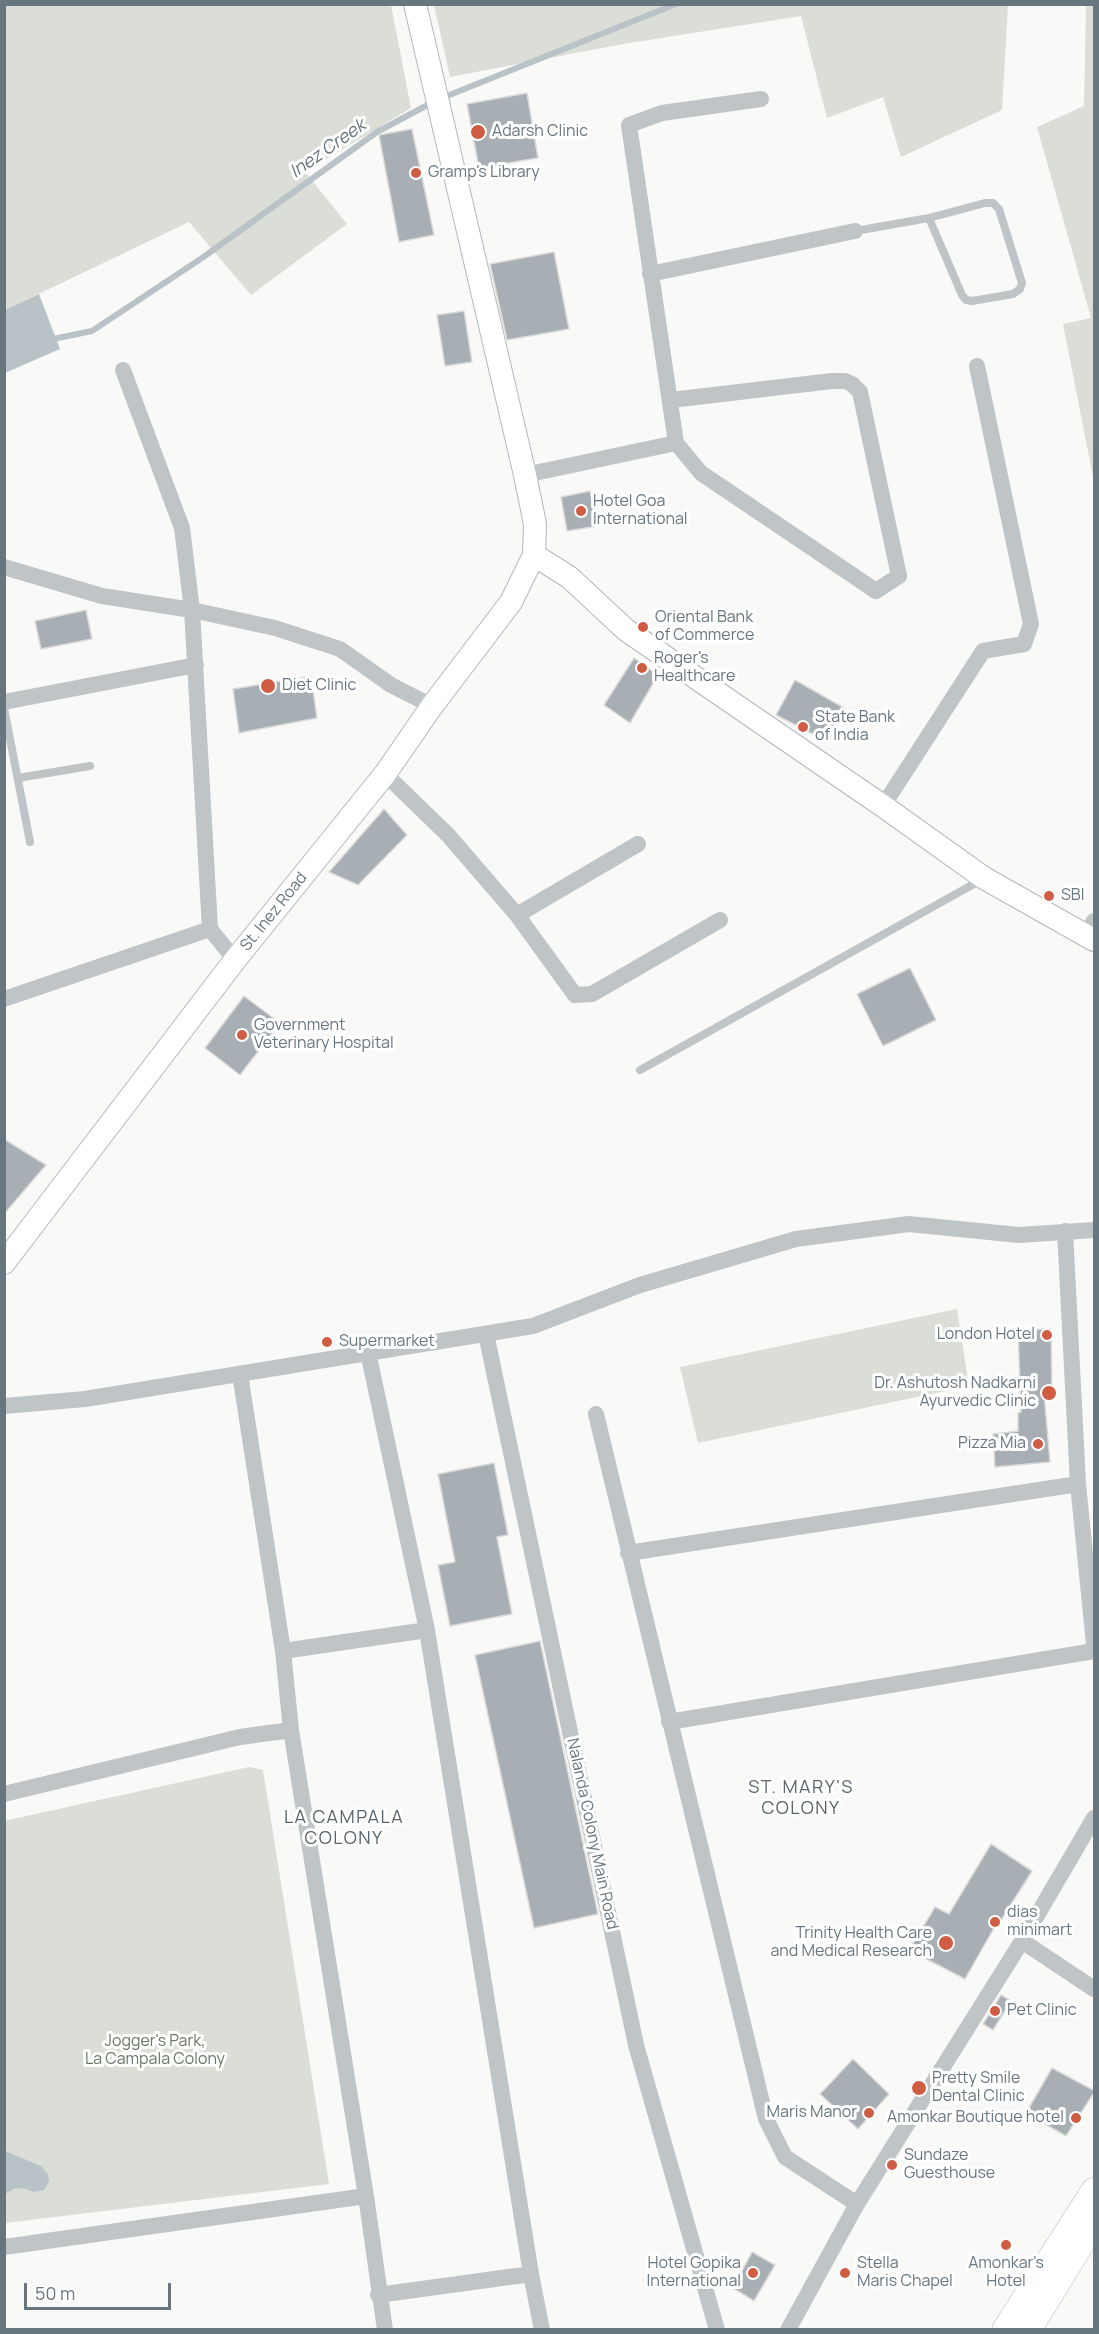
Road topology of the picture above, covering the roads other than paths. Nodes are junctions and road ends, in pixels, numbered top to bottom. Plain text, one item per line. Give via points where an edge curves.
1 (415, 4) edge
2 (761, 99) dead end
3 (929, 218) junction
4 (855, 231) joint
5 (650, 274) junction
6 (977, 366) dead end
7 (123, 370) dead end
8 (671, 400) junction
9 (676, 443) junction
10 (525, 475) junction
11 (534, 555) junction
12 (4, 567) edge
13 (192, 610) junction
14 (196, 664) junction
15 (4, 702) edge
16 (432, 706) junction
17 (4, 708) edge
18 (90, 765) dead end
19 (385, 774) junction
20 (18, 778) junction
21 (883, 806) junction
22 (30, 842) dead end
23 (638, 844) dead end
24 (984, 878) junction
25 (517, 915) junction
26 (720, 920) dead end
27 (210, 929) junction
28 (1092, 932) edge
29 (235, 960) junction
30 (4, 999) edge
31 (640, 1070) dead end
32 (1095, 1230) edge
33 (1065, 1231) junction
34 (4, 1263) edge
35 (486, 1334) junction
36 (368, 1352) junction
37 (240, 1374) junction
38 (4, 1406) edge
39 (596, 1414) dead end
40 (1078, 1484) junction
41 (628, 1553) junction
42 (427, 1630) junction
43 (1095, 1644) edge
44 (283, 1651) junction
45 (1095, 1651) edge
46 (669, 1722) junction
47 (291, 1730) junction
48 (4, 1794) edge
49 (1095, 1818) edge
50 (1022, 1941) junction
51 (1095, 1989) edge
52 (1095, 2191) edge
53 (366, 2196) junction
54 (857, 2204) junction
55 (1095, 2223) edge
56 (4, 2247) edge
57 (531, 2274) junction
58 (378, 2295) junction
59 (385, 2330) edge
60 (542, 2330) edge
61 (717, 2330) edge
62 (788, 2330) edge
63 (1005, 2330) edge
64 (1029, 2330) edge

1 - 10 main road
2 - 5 street via 662,113 629,125
3 - 3 lane via 966,300 1013,294 1020,289 1022,283 999,209 993,203
3 - 4 lane
4 - 5 street
5 - 8 street
6 - 21 street via 1031,624 1024,644 983,651
7 - 13 street via 182,528
8 - 9 street
8 - 9 street via 832,381 852,384 860,392 899,576 876,591 701,473
9 - 10 street
10 - 11 main road via 535,524
11 - 16 main road, St. Inez Road via 511,602
11 - 21 main road via 569,577 626,630
12 - 13 street via 102,596
13 - 14 street
13 - 16 street via 275,628 340,649 391,685
14 - 15 street
14 - 27 street
16 - 19 main road, St. Inez Road
17 - 20 lane
18 - 20 lane
19 - 25 street via 448,835
19 - 29 main road, St. Inez Road
20 - 22 lane
21 - 24 main road
23 - 25 street
24 - 28 main road
24 - 31 lane
25 - 26 street via 575,995 583,996
27 - 29 street
27 - 30 street
29 - 34 main road, St. Inez Road
32 - 33 street
33 - 35 street via 1020,1235 909,1224 796,1239 640,1285 533,1326
33 - 40 street
35 - 36 street
35 - 61 street, Nalanda Colony Main Road via 636,2045
36 - 37 street
36 - 42 street
37 - 38 street via 85,1399
37 - 44 street
39 - 41 street
40 - 41 street
40 - 43 street
41 - 46 street
42 - 44 street
42 - 57 street
44 - 47 street
45 - 46 street
46 - 54 street via 766,2119 785,2157
47 - 48 street via 240,1737
47 - 53 street
49 - 50 street
50 - 51 street
50 - 54 street
52 - 63 main road
53 - 56 street
53 - 58 street
54 - 62 street
55 - 64 main road
57 - 58 street
57 - 60 street
58 - 59 street

